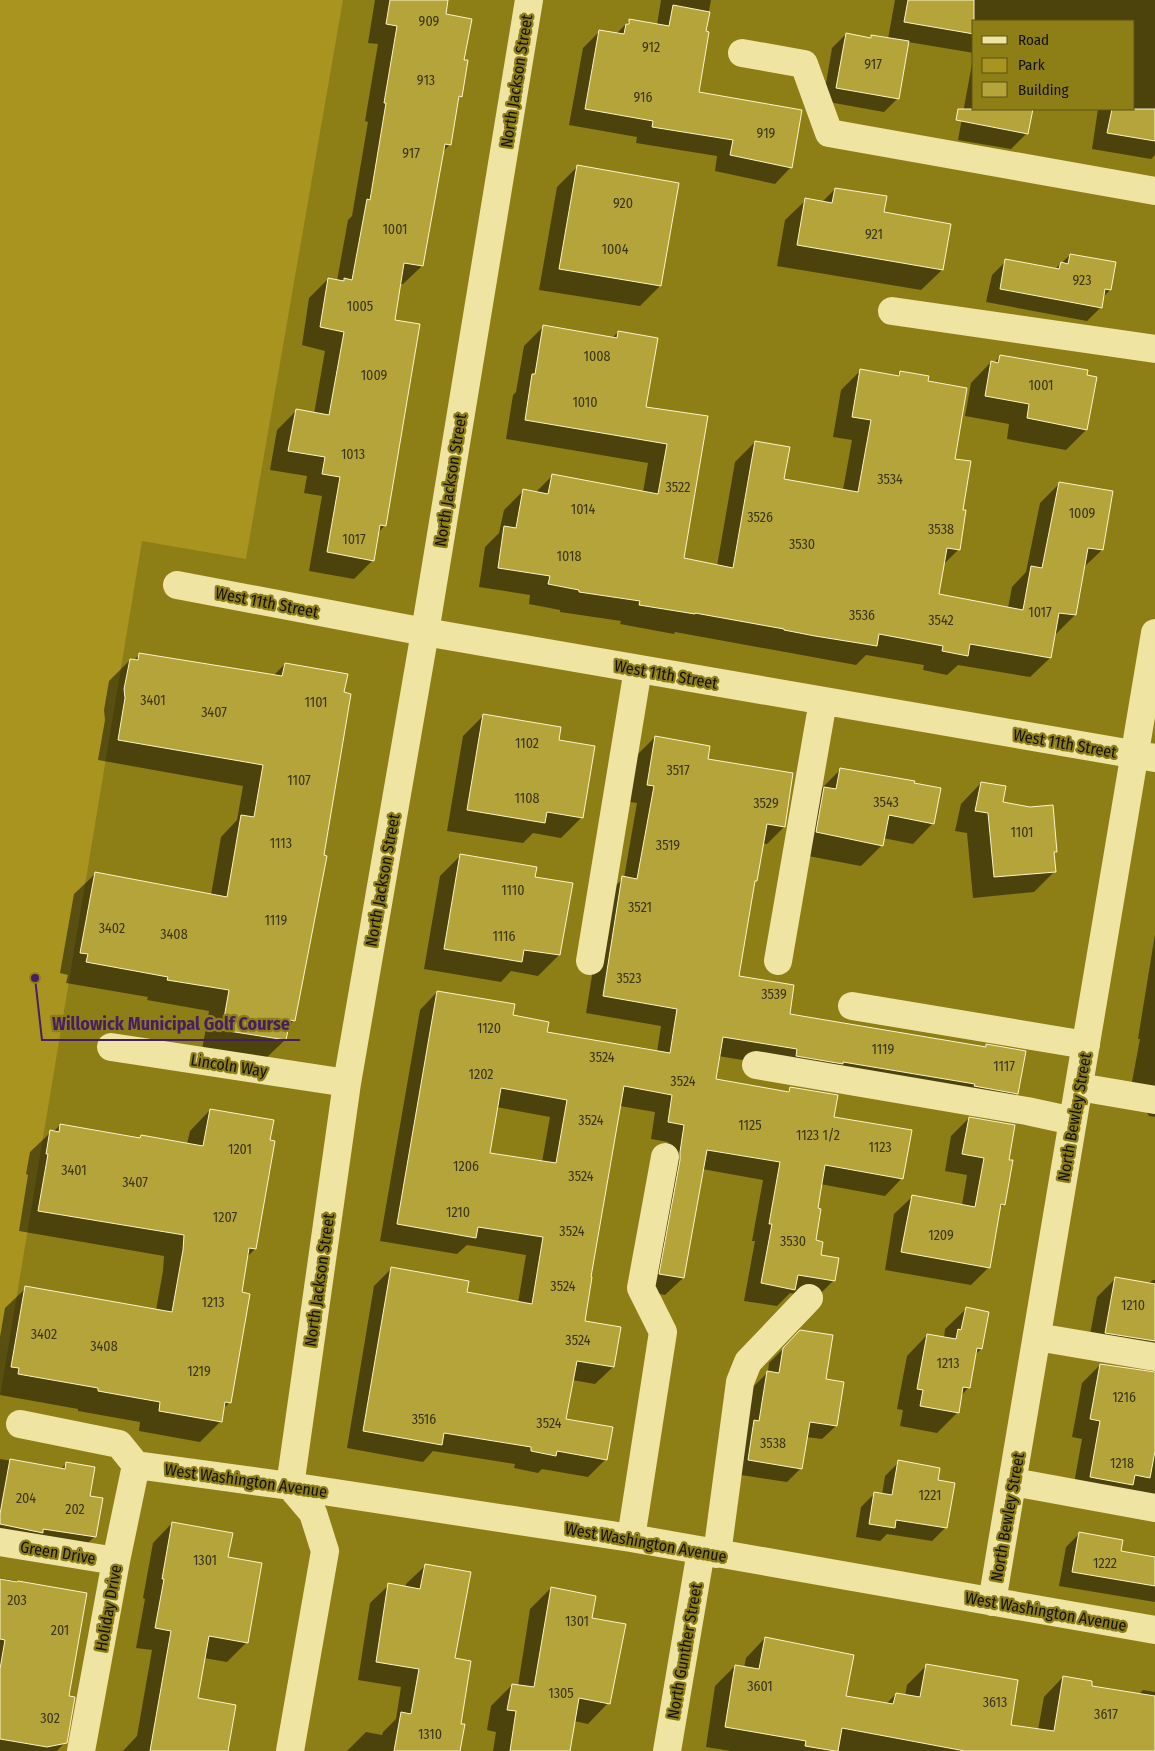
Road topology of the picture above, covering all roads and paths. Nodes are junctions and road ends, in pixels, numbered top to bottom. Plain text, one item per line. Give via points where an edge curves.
1 (529, 0) edge
2 (742, 53) dead end
3 (1155, 191) edge
4 (892, 311) dead end
5 (1155, 349) edge
6 (177, 585) dead end
7 (425, 632) junction
8 (1155, 632) edge
9 (638, 669) junction
10 (823, 701) junction
11 (1145, 757) edge
12 (590, 961) dead end
13 (778, 962) dead end
14 (852, 1006) dead end
15 (1086, 1045) junction
16 (111, 1046) dead end
17 (756, 1065) dead end
18 (347, 1083) junction
19 (1079, 1087) junction
20 (1155, 1100) edge
21 (1073, 1121) junction
22 (665, 1157) dead end
23 (809, 1298) dead end
24 (1037, 1337) junction
25 (1155, 1357) edge
26 (20, 1424) dead end
27 (136, 1465) junction
28 (1013, 1482) junction
29 (290, 1486) junction
30 (1155, 1508) edge
31 (631, 1538) junction
32 (0, 1542) edge
33 (709, 1552) junction
34 (116, 1561) junction
35 (992, 1602) junction
36 (1155, 1630) edge
37 (81, 1751) edge
38 (290, 1751) edge
39 (666, 1751) edge

1 - 7 street, North Jackson Street
2 - 3 street via 804,64 829,133
4 - 5 street
6 - 7 street, West 11th Street
7 - 9 street, West 11th Street
7 - 18 street, North Jackson Street
8 - 11 street, North Bewley Street
9 - 10 street, West 11th Street
9 - 12 street
10 - 11 street, West 11th Street
10 - 13 street
11 - 15 street, North Bewley Street
14 - 15 street
15 - 19 street, North Bewley Street
16 - 18 street, Lincoln Way
17 - 21 street
18 - 29 street, North Jackson Street
19 - 20 street
19 - 21 street, North Bewley Street
21 - 24 street, North Bewley Street
22 - 31 street via 641,1288 663,1332
23 - 33 street, North Gunther Street via 748,1362 740,1382
24 - 25 street
24 - 28 street, North Bewley Street
26 - 27 street via 119,1444
27 - 29 street, West Washington Avenue
27 - 34 street, Holiday Drive
28 - 30 street
28 - 35 street, North Bewley Street
29 - 31 street, West Washington Avenue
29 - 38 street via 313,1513 325,1551
31 - 33 street, West Washington Avenue
32 - 34 street, Green Drive
33 - 35 street, West Washington Avenue
33 - 39 street, North Gunther Street
34 - 37 street, Holiday Drive
35 - 36 street, West Washington Avenue

